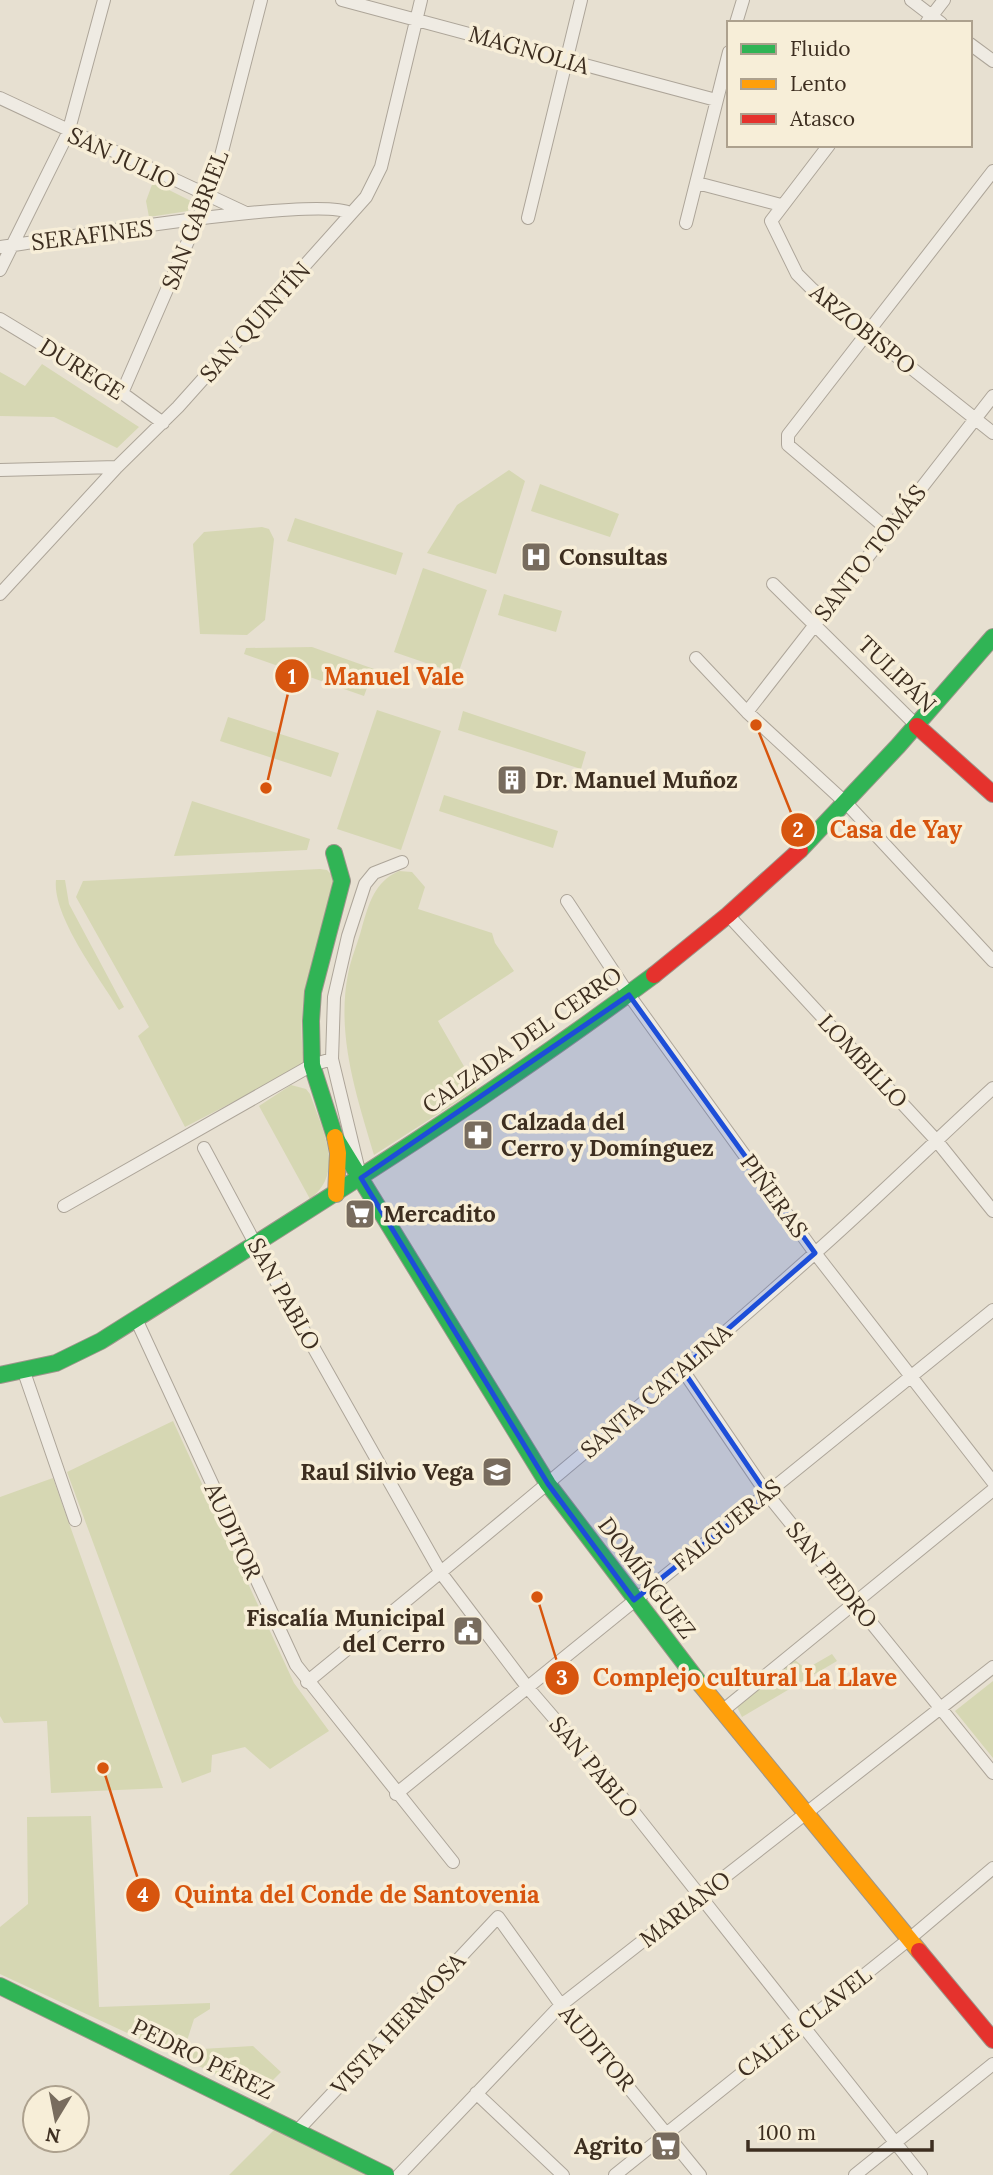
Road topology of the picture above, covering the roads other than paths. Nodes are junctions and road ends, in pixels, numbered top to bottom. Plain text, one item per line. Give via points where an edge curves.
1 (104, 0) edge
2 (261, 0) edge
3 (342, 0) edge
4 (421, 0) edge
5 (581, 0) edge
6 (743, 0) edge
7 (911, 0) edge
8 (944, 0) edge
9 (415, 20) junction
10 (737, 21) edge
11 (933, 21) edge
12 (972, 45) edge
13 (727, 59) edge
14 (565, 61) junction
15 (993, 61) edge
16 (0, 98) edge
17 (716, 100) junction
18 (68, 132) junction
19 (827, 147) edge
20 (993, 171) edge
21 (697, 183) junction
22 (206, 197) junction
23 (781, 205) junction
24 (350, 213) junction
25 (246, 214) junction
26 (528, 218) dead end
27 (195, 221) junction
28 (686, 222) dead end
29 (5, 246) edge
30 (0, 270) edge
31 (0, 319) edge
32 (867, 332) junction
33 (122, 393) junction
34 (993, 396) edge
35 (975, 419) junction
36 (163, 423) junction
37 (993, 433) edge
38 (117, 467) junction
39 (0, 470) edge
40 (887, 529) junction
41 (773, 583) dead end
42 (0, 594) edge
43 (814, 625) junction
44 (993, 637) edge
45 (696, 658) dead end
46 (747, 712) junction
47 (917, 726) junction
48 (993, 794) edge
49 (848, 805) junction
50 (334, 853) dead end
51 (401, 862) dead end
52 (567, 901) dead end
53 (728, 915) junction
54 (993, 961) edge
55 (629, 995) junction
56 (332, 1059) junction
57 (312, 1065) junction
58 (993, 1088) edge
59 (335, 1137) junction
60 (936, 1140) junction
61 (204, 1147) dead end
62 (361, 1178) junction
63 (336, 1194) junction
64 (64, 1206) dead end
65 (993, 1211) edge
66 (257, 1246) junction
67 (816, 1253) junction
68 (993, 1310) edge
69 (136, 1319) junction
70 (682, 1369) junction
71 (24, 1372) junction
72 (0, 1375) edge
73 (912, 1375) junction
74 (993, 1482) edge
75 (548, 1485) junction
76 (993, 1490) edge
77 (767, 1493) junction
78 (75, 1520) dead end
79 (441, 1573) junction
80 (634, 1600) junction
81 (853, 1603) junction
82 (993, 1667) edge
83 (307, 1682) junction
84 (528, 1688) junction
85 (940, 1708) junction
86 (721, 1712) junction
87 (993, 1773) edge
88 (397, 1794) junction
89 (805, 1814) junction
90 (453, 1862) dead end
91 (993, 1868) edge
92 (699, 1898) junction
93 (498, 1917) joint
94 (908, 1940) junction
95 (0, 1986) edge
96 (561, 2005) junction
97 (802, 2025) junction
98 (993, 2040) edge
99 (993, 2064) edge
100 (476, 2093) junction
101 (298, 2130) junction
102 (666, 2131) junction
103 (896, 2143) junction
104 (386, 2175) edge
105 (399, 2175) edge
106 (563, 2175) edge
107 (615, 2175) edge
108 (700, 2175) edge
109 (855, 2175) edge
110 (921, 2175) edge

1 - 18 street
2 - 22 street, SAN GABRIEL via 215,178
3 - 9 street, MAGNOLIA
4 - 9 street, SAN QUINTÍN
5 - 14 street
6 - 10 street
7 - 11 street
8 - 11 street
9 - 14 street, MAGNOLIA
9 - 24 street, SAN QUINTÍN via 377,180
12 - 15 street
13 - 17 street
14 - 17 street, MAGNOLIA
14 - 26 street
16 - 18 street, SAN JULIO
17 - 21 street
18 - 22 street, SAN JULIO
18 - 29 street
19 - 23 street
20 - 32 street
21 - 23 street
21 - 28 street
22 - 25 street, SAN JULIO
22 - 27 street, SAN GABRIEL
23 - 32 street, ARZOBISPO via 771,220 797,274
24 - 25 street, SERAFINES via 333,207
24 - 36 street, SAN QUINTÍN
25 - 27 street, SERAFINES
27 - 29 street, SERAFINES
27 - 33 street, SAN GABRIEL
29 - 30 street
31 - 33 street, DUREGE
32 - 35 street, ARZOBISPO
32 - 40 street via 787,440
33 - 36 street, DUREGE
34 - 35 street, SANTO TOMÁS
35 - 37 street, ARZOBISPO
35 - 40 street, SANTO TOMÁS
36 - 38 street, SAN QUINTÍN
38 - 39 street
38 - 42 street, SAN QUINTÍN
40 - 43 street, SANTO TOMÁS
41 - 43 street, TULIPÁN
43 - 46 street, SANTO TOMÁS
43 - 47 street, TULIPÁN
44 - 47 street, CALZADA DEL CERRO
45 - 46 street
46 - 49 street
47 - 48 street, TULIPÁN
47 - 49 street, CALZADA DEL CERRO
49 - 53 street, CALZADA DEL CERRO
49 - 54 street
50 - 57 street, DOMÍNGUEZ via 342,881 313,992
51 - 56 street, DOMÍNGUEZ via 374,873 365,884 339,970
52 - 55 street, PIÑERAS
53 - 55 street, CALZADA DEL CERRO
53 - 60 street, LOMBILLO
55 - 62 street, CALZADA DEL CERRO
55 - 67 street, PIÑERAS
56 - 57 street
56 - 62 street, DOMÍNGUEZ
57 - 59 street, DOMÍNGUEZ
57 - 64 street
58 - 60 street, SANTA CATALINA
59 - 62 street, DOMÍNGUEZ
59 - 63 street
60 - 65 street, LOMBILLO
60 - 67 street, SANTA CATALINA
61 - 66 street, SAN PABLO
62 - 63 street, CALZADA DEL CERRO
62 - 75 street, DOMÍNGUEZ
63 - 66 street, CALZADA DEL CERRO
66 - 69 street, CALZADA DEL CERRO
66 - 79 street, SAN PABLO
67 - 70 street, SANTA CATALINA
67 - 73 street, PIÑERAS
68 - 73 street, FALGUERAS
69 - 71 street, CALZADA DEL CERRO via 72,1356
69 - 83 street, AUDITOR
70 - 75 street, SANTA CATALINA
70 - 77 street, SAN PEDRO
71 - 72 street, CALZADA DEL CERRO
71 - 78 street
73 - 74 street, PIÑERAS
73 - 77 street, FALGUERAS
75 - 79 street, SANTA CATALINA
75 - 80 street, DOMÍNGUEZ
76 - 81 street
77 - 80 street, FALGUERAS
77 - 81 street, SAN PEDRO
79 - 83 street, SANTA CATALINA
79 - 84 street, SAN PABLO
80 - 84 street, FALGUERAS
80 - 86 street, DOMÍNGUEZ
81 - 85 street, SAN PEDRO
81 - 86 street
82 - 85 street, MARIANO
83 - 88 street, AUDITOR
84 - 88 street, FALGUERAS
84 - 92 street, SAN PABLO
85 - 87 street, SAN PEDRO
85 - 89 street, MARIANO
86 - 89 street, DOMÍNGUEZ
88 - 90 street, AUDITOR
89 - 92 street, MARIANO
89 - 94 street, DOMÍNGUEZ
91 - 94 street, CALLE CLAVEL
92 - 96 street, MARIANO
92 - 97 street, SAN PABLO
93 - 96 street, AUDITOR
93 - 101 street, VISTA HERMOSA
94 - 97 street, CALLE CLAVEL
94 - 98 street, DOMÍNGUEZ
95 - 101 street, PEDRO PÉREZ
96 - 100 street, MARIANO
96 - 102 street, AUDITOR
97 - 102 street, CALLE CLAVEL
97 - 103 street, SAN PABLO
99 - 103 street
100 - 105 street, MARIANO
100 - 106 street
101 - 104 street, PEDRO PÉREZ
102 - 107 street, CALLE CLAVEL
102 - 108 street, AUDITOR
103 - 109 street
103 - 110 street, SAN PABLO

